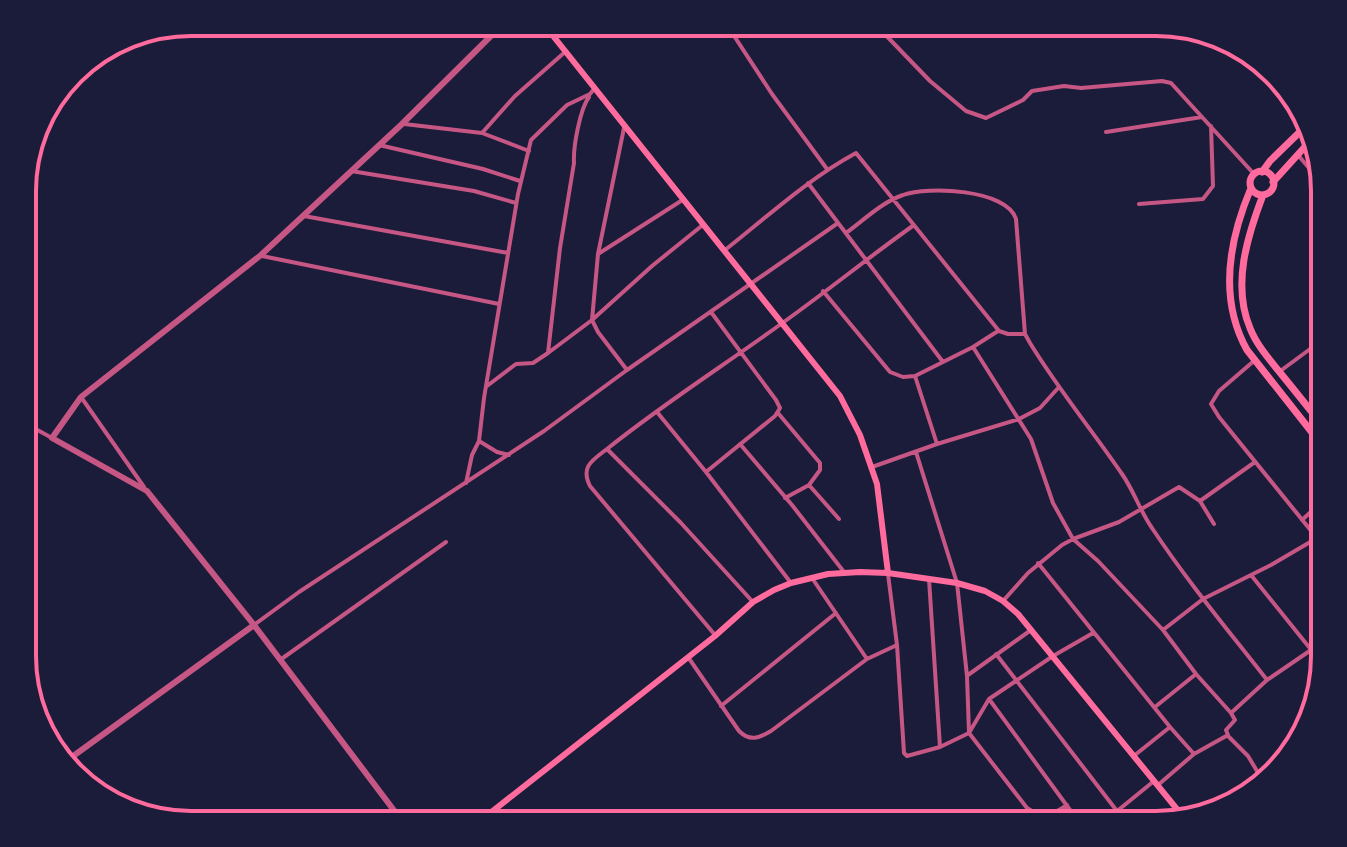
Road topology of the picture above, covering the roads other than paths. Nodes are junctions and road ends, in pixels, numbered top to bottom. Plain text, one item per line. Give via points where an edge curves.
1 (491, 36) edge
2 (553, 36) edge
3 (734, 36) edge
4 (887, 36) edge
5 (565, 52) junction
6 (592, 92) junction
7 (1202, 117) junction
8 (402, 124) junction
9 (625, 125) junction
10 (1211, 126) junction
11 (1106, 132) dead end
12 (482, 133) junction
13 (1299, 133) edge
14 (379, 145) junction
15 (1304, 147) edge
16 (529, 151) junction
17 (1297, 154) junction
18 (1309, 168) edge
19 (827, 169) junction
20 (351, 171) junction
21 (1258, 173) junction
22 (520, 181) junction
23 (1273, 182) junction
24 (808, 183) junction
25 (1251, 188) junction
26 (1263, 195) junction
27 (684, 199) junction
28 (893, 199) junction
29 (516, 203) junction
30 (1139, 204) dead end
31 (304, 216) junction
32 (838, 223) junction
33 (704, 224) junction
34 (914, 225) junction
35 (846, 233) junction
36 (725, 250) junction
37 (508, 253) junction
38 (598, 254) junction
39 (261, 255) junction
40 (865, 259) junction
41 (751, 284) junction
42 (823, 291) junction
43 (499, 304) junction
44 (711, 312) junction
45 (592, 320) junction
46 (783, 323) junction
47 (999, 331) junction
48 (1025, 334) junction
49 (973, 347) junction
50 (1311, 348) edge
51 (740, 352) junction
52 (548, 353) junction
53 (1255, 360) junction
54 (943, 362) junction
55 (627, 370) junction
56 (1279, 372) junction
57 (915, 376) junction
58 (1059, 387) junction
59 (81, 397) junction
60 (484, 398) junction
61 (1311, 410) edge
62 (657, 412) junction
63 (778, 413) junction
64 (1019, 419) junction
65 (36, 429) edge
66 (1311, 431) edge
67 (52, 438) junction
68 (479, 441) junction
69 (740, 444) junction
70 (937, 444) junction
71 (607, 449) junction
72 (916, 452) junction
73 (509, 455) junction
74 (1255, 462) junction
75 (872, 467) junction
76 (706, 472) junction
77 (466, 483) junction
78 (809, 485) junction
79 (147, 491) junction
80 (785, 498) junction
81 (1200, 501) junction
82 (1140, 509) junction
83 (1311, 512) edge
84 (839, 519) dead end
85 (1302, 520) junction
86 (1214, 524) dead end
87 (1311, 531) edge
88 (1073, 539) junction
89 (1311, 541) edge
90 (446, 542) dead end
91 (1038, 563) junction
92 (844, 572) junction
93 (888, 573) junction
94 (1251, 575) junction
95 (811, 577) junction
96 (929, 579) junction
97 (791, 583) junction
98 (957, 583) junction
99 (1203, 599) junction
100 (1003, 601) junction
101 (753, 602) junction
102 (836, 613) junction
103 (254, 625) junction
104 (1031, 630) junction
105 (1163, 630) junction
106 (1093, 633) junction
107 (715, 636) junction
108 (897, 645) junction
109 (1311, 650) joint
110 (996, 654) junction
111 (1053, 656) junction
112 (688, 657) junction
113 (867, 659) junction
114 (280, 660) junction
115 (1196, 674) junction
116 (967, 676) junction
117 (1016, 680) junction
118 (1267, 680) junction
119 (989, 699) junction
120 (721, 706) junction
121 (1155, 707) junction
122 (1231, 713) junction
123 (1170, 727) junction
124 (969, 733) junction
125 (1228, 735) junction
126 (940, 747) junction
127 (1194, 754) junction
128 (1135, 755) junction
129 (73, 756) edge
130 (1258, 773) edge
131 (1156, 783) junction
132 (1067, 805) junction
133 (1178, 810) edge
134 (394, 811) edge
135 (493, 811) edge
136 (1032, 811) edge
137 (1056, 811) edge
138 (1071, 811) edge
139 (1117, 811) joint

1 - 8 street
2 - 5 main road
3 - 19 street
4 - 7 street via 966,111 986,118 1032,91 1162,81 1174,85
5 - 6 main road
5 - 12 street
6 - 9 main road
6 - 16 street via 567,105 531,140
6 - 52 street via 582,107 574,152
7 - 10 street
7 - 11 street
8 - 12 street
8 - 14 street
9 - 27 main road
9 - 38 street
10 - 21 street
10 - 30 street via 1213,186 1207,196
12 - 16 street
13 - 21 main road
14 - 20 street
14 - 22 street
15 - 17 main road
16 - 22 street
17 - 18 street
17 - 23 main road
19 - 24 street
19 - 28 street via 856,153
20 - 29 street
20 - 31 street
21 - 23 main road via 1268,174
21 - 25 main road
22 - 29 street
23 - 26 main road
24 - 32 street
24 - 36 street
25 - 26 main road
25 - 53 main road via 1234,240 1229,289 1240,338
26 - 56 main road via 1247,246 1243,302 1254,337
27 - 33 main road
27 - 38 street
28 - 34 street
28 - 35 street
28 - 48 street via 908,193 958,192 994,198 1011,208
29 - 37 street
31 - 37 street
31 - 39 street
32 - 35 street
32 - 41 street
33 - 36 main road
33 - 45 street
34 - 40 street
34 - 47 street
35 - 40 street
36 - 41 main road
37 - 43 street
38 - 45 street
39 - 43 street
39 - 59 street
40 - 42 street
40 - 54 street
41 - 44 street
41 - 46 main road
42 - 46 street
42 - 57 street via 890,372
43 - 60 street
44 - 51 street
44 - 55 street
45 - 52 street
45 - 55 street
46 - 51 street
46 - 75 main road via 840,396
47 - 48 street
47 - 49 street
48 - 58 street
49 - 54 street
49 - 64 street
50 - 56 street
51 - 62 street
51 - 63 street via 778,404
52 - 60 street via 533,363 516,364 487,385
53 - 66 main road
53 - 74 street via 1211,404
54 - 57 street
55 - 73 street
56 - 61 main road
57 - 70 street
58 - 64 street via 1040,408
58 - 82 street via 1122,473
59 - 67 street
59 - 79 street
60 - 68 street
62 - 71 street
62 - 76 street
63 - 69 street
63 - 78 street via 820,463
64 - 70 street
64 - 88 street
65 - 67 street
67 - 79 street
68 - 73 street
68 - 77 street
69 - 76 street
69 - 80 street
70 - 72 street
71 - 101 street
71 - 107 street via 587,467 590,486
72 - 75 street
72 - 98 street
73 - 77 street
74 - 81 street
74 - 85 street
75 - 93 main road
76 - 97 street
77 - 103 street
78 - 80 street
78 - 84 street
79 - 103 street
80 - 92 street
81 - 82 street via 1179,487
81 - 86 street
82 - 88 street
82 - 99 street
83 - 85 street
85 - 87 street
88 - 91 street
88 - 105 street
89 - 94 street
90 - 114 street
91 - 100 street
91 - 106 street
92 - 93 main road
92 - 95 main road
93 - 96 main road
93 - 108 street
94 - 99 street
94 - 109 street
95 - 97 main road
95 - 102 street
96 - 98 main road
96 - 126 street
97 - 101 main road
98 - 100 main road
98 - 116 street
99 - 105 street
99 - 118 street
100 - 104 main road
101 - 107 main road
102 - 113 street
102 - 120 street
103 - 114 street
103 - 129 street
104 - 110 street
104 - 111 main road
105 - 115 street
106 - 111 street
106 - 121 street
107 - 112 main road
108 - 113 street
108 - 126 street via 904,753 909,757
109 - 118 street
110 - 116 street
110 - 117 street
111 - 117 street
111 - 128 main road
112 - 120 street
112 - 135 main road
113 - 120 street via 759,738 742,735
114 - 134 street
115 - 121 street
115 - 122 street
116 - 124 street
117 - 119 street
117 - 139 street
118 - 122 street
119 - 124 street
119 - 132 street
121 - 123 street
122 - 125 street via 1235,720
123 - 127 street
123 - 128 street
124 - 126 street
124 - 136 street
125 - 127 street
125 - 130 street
127 - 131 street
128 - 131 main road
131 - 133 main road
131 - 139 street
132 - 137 street
132 - 138 street

